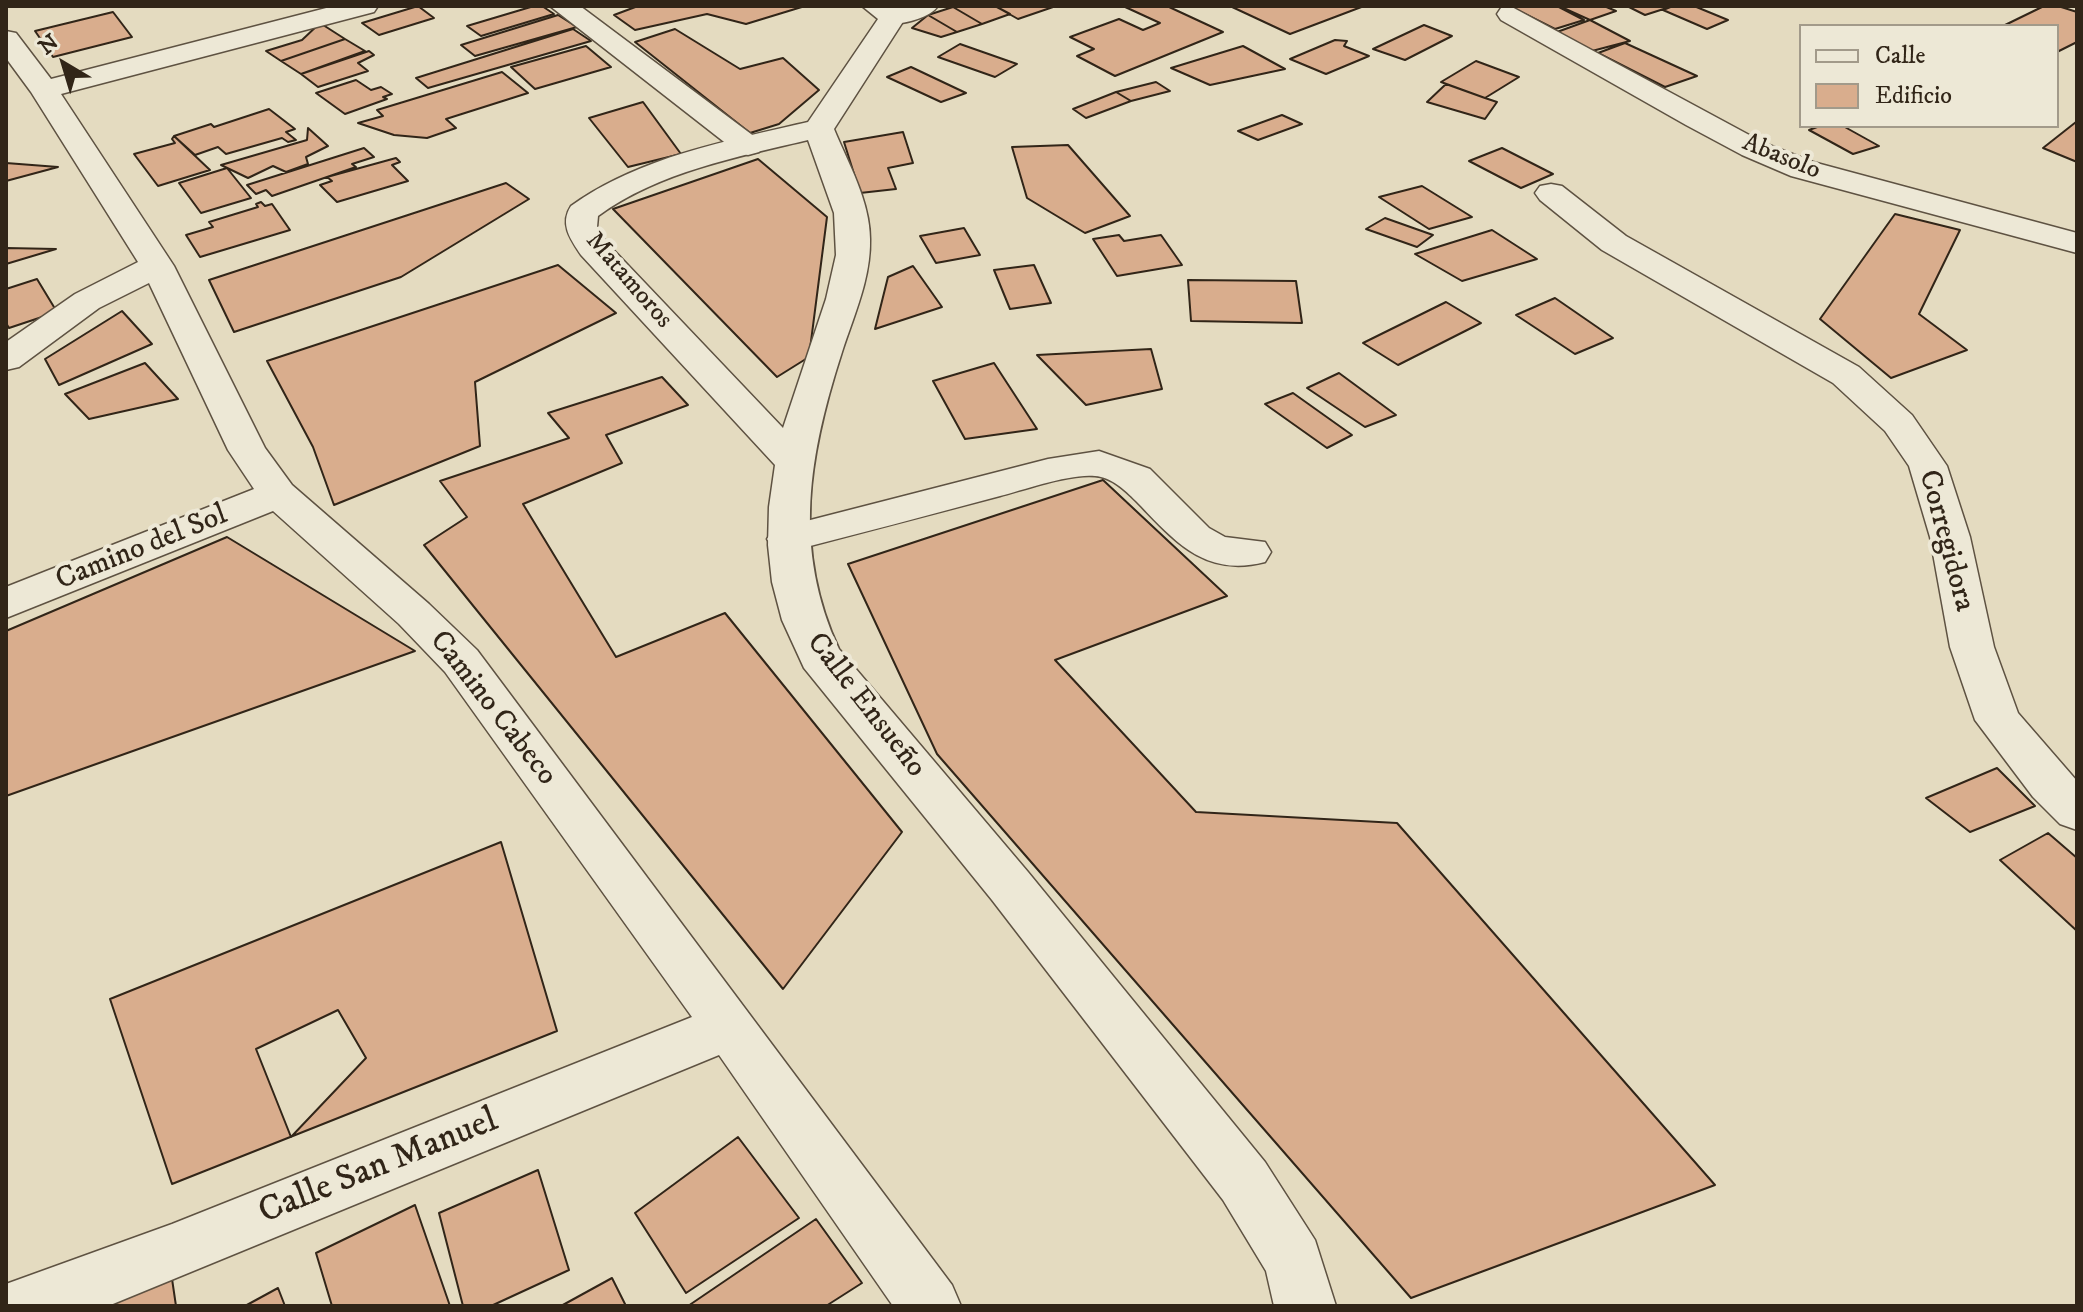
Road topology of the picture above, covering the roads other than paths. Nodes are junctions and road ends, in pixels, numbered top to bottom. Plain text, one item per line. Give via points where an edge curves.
1 (365, 6) edge
2 (563, 6) edge
3 (925, 6) edge
4 (884, 12) edge
5 (1510, 14) dead end
6 (6, 39) edge
7 (44, 90) junction
8 (819, 129) junction
9 (748, 146) junction
10 (1551, 193) dead end
11 (2077, 243) edge
12 (157, 266) junction
13 (6, 359) edge
14 (792, 460) junction
15 (278, 494) junction
16 (787, 539) junction
17 (1250, 552) dead end
18 (6, 603) edge
19 (2077, 811) edge
20 (729, 1026) junction
21 (27, 1306) edge
22 (930, 1306) edge
23 (1305, 1306) edge

1 - 7 street
2 - 9 street
3 - 4 street
4 - 8 street
5 - 11 street, Abasolo via 1696,119 1802,169
6 - 7 street, Camino Cabeco
7 - 12 street, Camino Cabeco
8 - 9 street, Matamoros
8 - 14 street, Calle Ensueño via 854,234 852,265
9 - 14 street, Matamoros via 617,189 582,213 581,227 593,248
10 - 19 street, Corregidora via 1614,243 1846,375 1899,423 1928,466 1950,537 1972,647 1998,720
12 - 13 street via 87,301
12 - 15 street, Camino Cabeco via 247,450
14 - 16 street, Calle Ensueño
15 - 18 street, Camino del Sol
15 - 20 street, Camino Cabeco via 461,661
16 - 17 street via 1048,471 1099,463 1136,478 1210,547
16 - 23 street, Calle Ensueño via 803,626 820,657 1244,1181 1294,1261
20 - 21 street, Calle San Manuel via 172,1253
20 - 22 street, Camino Cabeco

